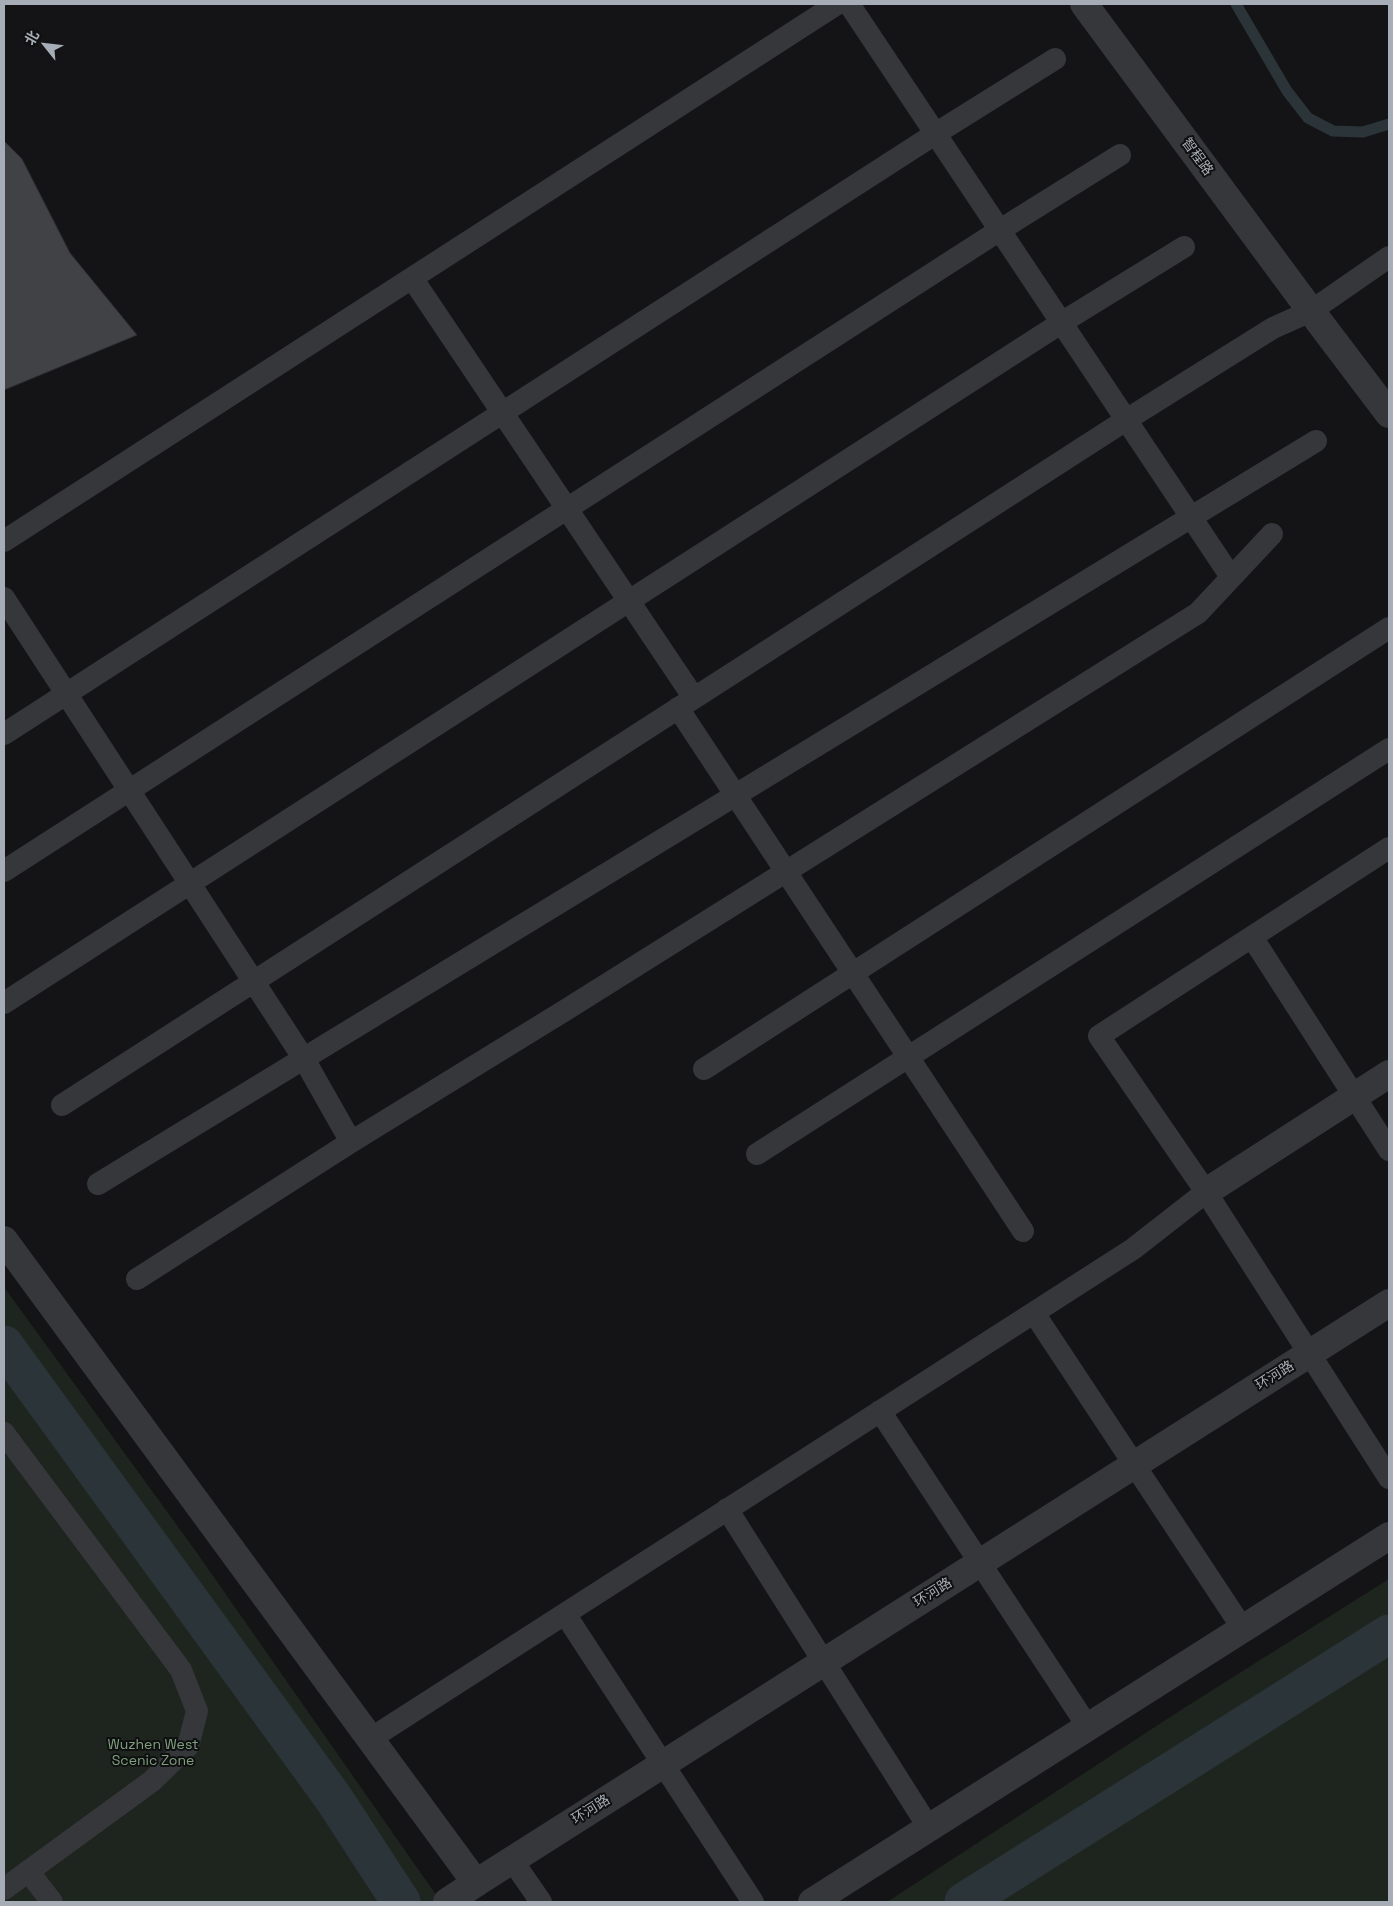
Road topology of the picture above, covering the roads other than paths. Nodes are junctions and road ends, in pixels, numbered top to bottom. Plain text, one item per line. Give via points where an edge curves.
1 (838, 4) edge
2 (848, 4) edge
3 (1084, 4) edge
4 (1055, 59) dead end
5 (935, 134) junction
6 (1120, 155) dead end
7 (1000, 230) junction
8 (1184, 247) dead end
9 (1389, 257) edge
10 (412, 278) junction
11 (1311, 311) junction
12 (1061, 322) junction
13 (502, 412) junction
14 (1389, 414) edge
15 (1126, 420) junction
16 (1316, 441) dead end
17 (567, 508) junction
18 (1191, 518) junction
19 (1272, 534) dead end
20 (4, 540) edge
21 (1231, 577) junction
22 (4, 598) edge
23 (629, 601) junction
24 (1389, 628) edge
25 (66, 693) junction
26 (686, 703) junction
27 (4, 734) edge
28 (1389, 749) edge
29 (129, 790) junction
30 (736, 796) junction
31 (1389, 848) edge
32 (4, 871) edge
33 (786, 872) junction
34 (190, 883) junction
35 (1252, 937) junction
36 (854, 973) junction
37 (254, 981) junction
38 (4, 1003) edge
39 (908, 1056) junction
40 (304, 1059) junction
41 (704, 1069) dead end
42 (1389, 1074) edge
43 (1355, 1096) junction
44 (62, 1104) dead end
45 (351, 1142) junction
46 (1389, 1150) edge
47 (757, 1154) dead end
48 (98, 1184) dead end
49 (1206, 1192) junction
50 (1023, 1231) dead end
51 (4, 1240) edge
52 (136, 1278) dead end
53 (1389, 1303) edge
54 (1034, 1313) junction
55 (1310, 1354) junction
56 (880, 1411) junction
57 (4, 1433) edge
58 (1134, 1465) junction
59 (1389, 1478) edge
60 (727, 1509) junction
61 (1389, 1536) edge
62 (980, 1563) junction
63 (565, 1614) junction
64 (1243, 1629) junction
65 (824, 1662) junction
66 (1088, 1727) junction
67 (370, 1739) junction
68 (663, 1764) junction
69 (929, 1828) junction
70 (512, 1860) junction
71 (28, 1871) junction
72 (476, 1883) junction
73 (4, 1889) edge
74 (52, 1902) edge
75 (447, 1902) edge
76 (540, 1902) edge
77 (753, 1902) edge
78 (812, 1902) edge

1 - 10 lane
2 - 5 lane
3 - 11 street, 智程路
4 - 5 lane
5 - 7 lane
5 - 13 lane
6 - 7 lane
7 - 12 lane
7 - 17 lane
8 - 12 lane
9 - 11 lane
10 - 13 lane
10 - 20 lane
11 - 14 street, 智程路
11 - 15 lane via 1273,328
12 - 15 lane
12 - 23 lane
13 - 17 lane
13 - 25 lane
15 - 18 lane
15 - 26 lane
16 - 18 lane
17 - 23 lane
17 - 29 lane
18 - 21 lane
18 - 30 lane
19 - 21 lane
21 - 33 lane via 1198,613
22 - 25 lane
23 - 26 lane
23 - 34 lane
24 - 36 lane
25 - 27 lane
25 - 29 lane
26 - 30 lane
26 - 37 lane
28 - 39 lane
29 - 32 lane
29 - 34 lane
30 - 33 lane
30 - 40 lane
31 - 35 lane
33 - 36 lane
33 - 45 lane
34 - 37 lane
34 - 38 lane
35 - 43 lane
35 - 49 lane via 1099,1036
36 - 39 lane
36 - 41 lane
37 - 40 lane
37 - 44 lane
39 - 47 lane
39 - 50 lane
40 - 45 lane
40 - 48 lane
42 - 43 street
43 - 46 lane
43 - 49 street
45 - 52 lane
49 - 54 lane via 1133,1249
49 - 55 lane
51 - 67 street
53 - 55 street, 环河路
54 - 56 lane
54 - 58 lane
55 - 58 street, 环河路
55 - 59 lane
56 - 60 lane
56 - 62 lane
57 - 71 lane via 180,1670 196,1711 188,1746 152,1781
58 - 62 street, 环河路
58 - 64 lane
60 - 63 lane
60 - 65 lane
61 - 64 street
62 - 65 street, 环河路
62 - 66 lane
63 - 67 lane
63 - 68 lane
64 - 66 street
65 - 68 street, 环河路
65 - 69 lane
66 - 69 street
67 - 72 street
68 - 70 street, 环河路
68 - 77 lane
69 - 78 street
70 - 72 street, 环河路
70 - 76 lane
71 - 73 lane
71 - 74 lane
72 - 75 street, 环河路

